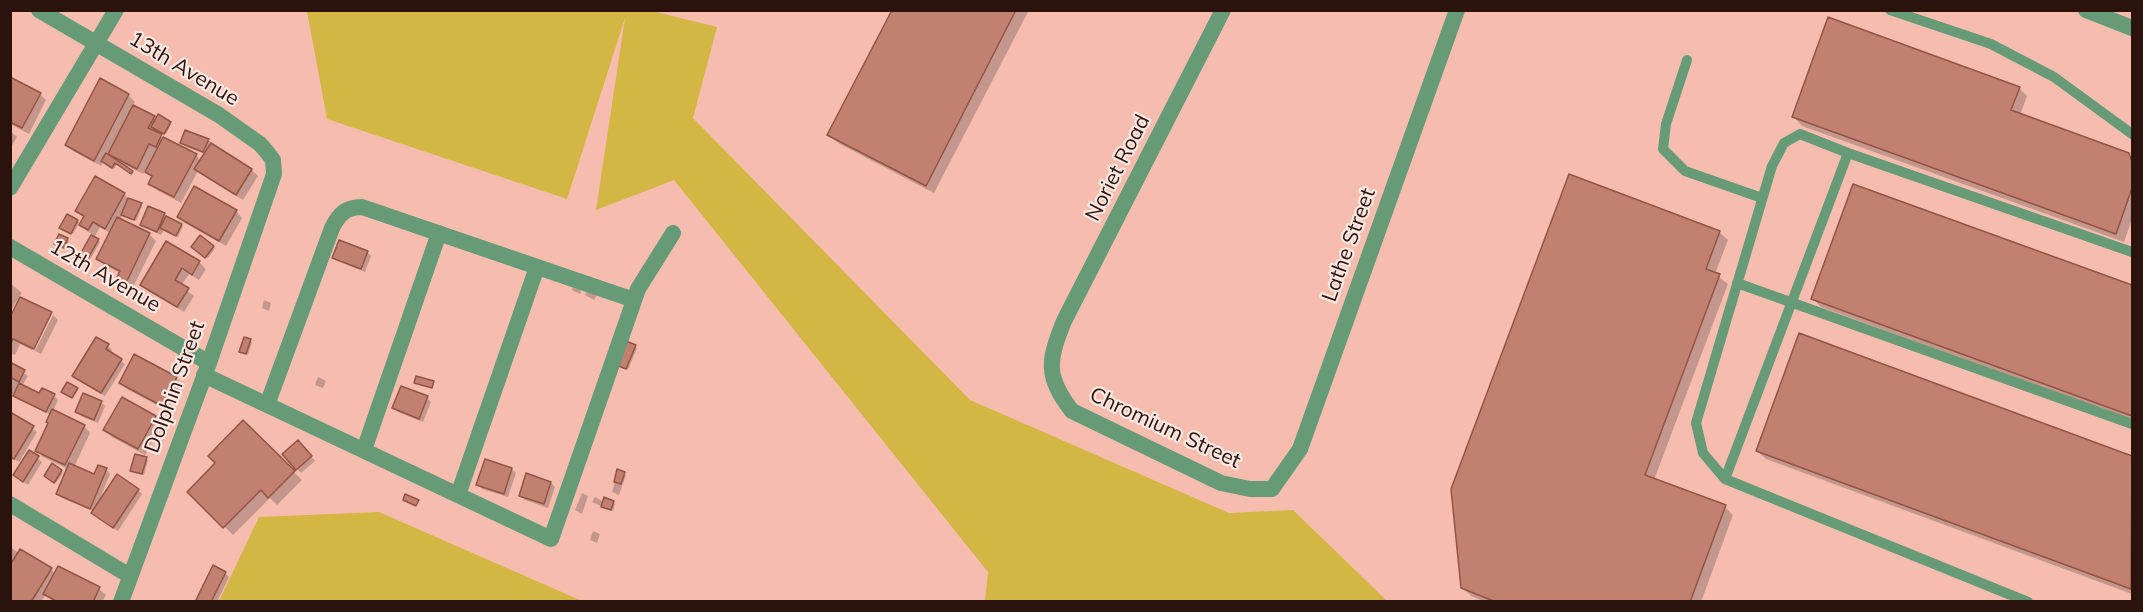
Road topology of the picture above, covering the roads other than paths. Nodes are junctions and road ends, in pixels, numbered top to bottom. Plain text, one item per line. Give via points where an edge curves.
1 (39, 10) edge
2 (116, 10) edge
3 (1223, 10) edge
4 (1457, 10) edge
5 (1890, 10) edge
6 (2086, 10) edge
7 (2133, 28) edge
8 (97, 43) junction
9 (1687, 60) dead end
10 (2133, 134) edge
11 (1848, 153) junction
12 (10, 188) edge
13 (269, 188) joint
14 (1762, 198) junction
15 (673, 232) dead end
16 (439, 233) junction
17 (10, 247) edge
18 (2133, 252) edge
19 (537, 267) junction
20 (1737, 283) junction
21 (634, 300) junction
22 (1792, 302) junction
23 (1054, 347) joint
24 (206, 369) junction
25 (267, 405) junction
26 (2133, 424) edge
27 (364, 450) junction
28 (1725, 479) junction
29 (1272, 489) joint
30 (458, 495) junction
31 (10, 504) edge
32 (130, 576) junction
33 (121, 602) edge
34 (2028, 602) edge

1 - 8 street, 13th Avenue
2 - 8 street
3 - 23 street, Noriet Road
4 - 29 street, Lathe Street via 1300,449
5 - 10 lane via 1991,44 2054,77
6 - 7 street
8 - 12 street
8 - 13 street, 13th Avenue via 219,115 260,144 273,160
9 - 14 lane via 1666,124 1664,149 1685,171
11 - 14 lane via 1800,134 1784,143
11 - 18 lane
11 - 22 lane
13 - 24 street, Dolphin Street
14 - 20 lane
15 - 21 street
16 - 19 street
16 - 25 street via 362,207 344,211 337,218
16 - 27 street
17 - 24 street, 12th Avenue
19 - 21 street
19 - 30 street
20 - 22 lane
20 - 28 lane via 1696,423 1703,453
21 - 30 street, 12th Avenue via 551,539
22 - 26 lane
22 - 28 lane
23 - 29 street, Chromium Street via 1051,375 1072,411 1221,483
24 - 25 street, 12th Avenue
24 - 32 street, Dolphin Street
25 - 27 street, 12th Avenue
27 - 30 street, 12th Avenue
28 - 34 lane
31 - 32 street
32 - 33 street, Dolphin Street

